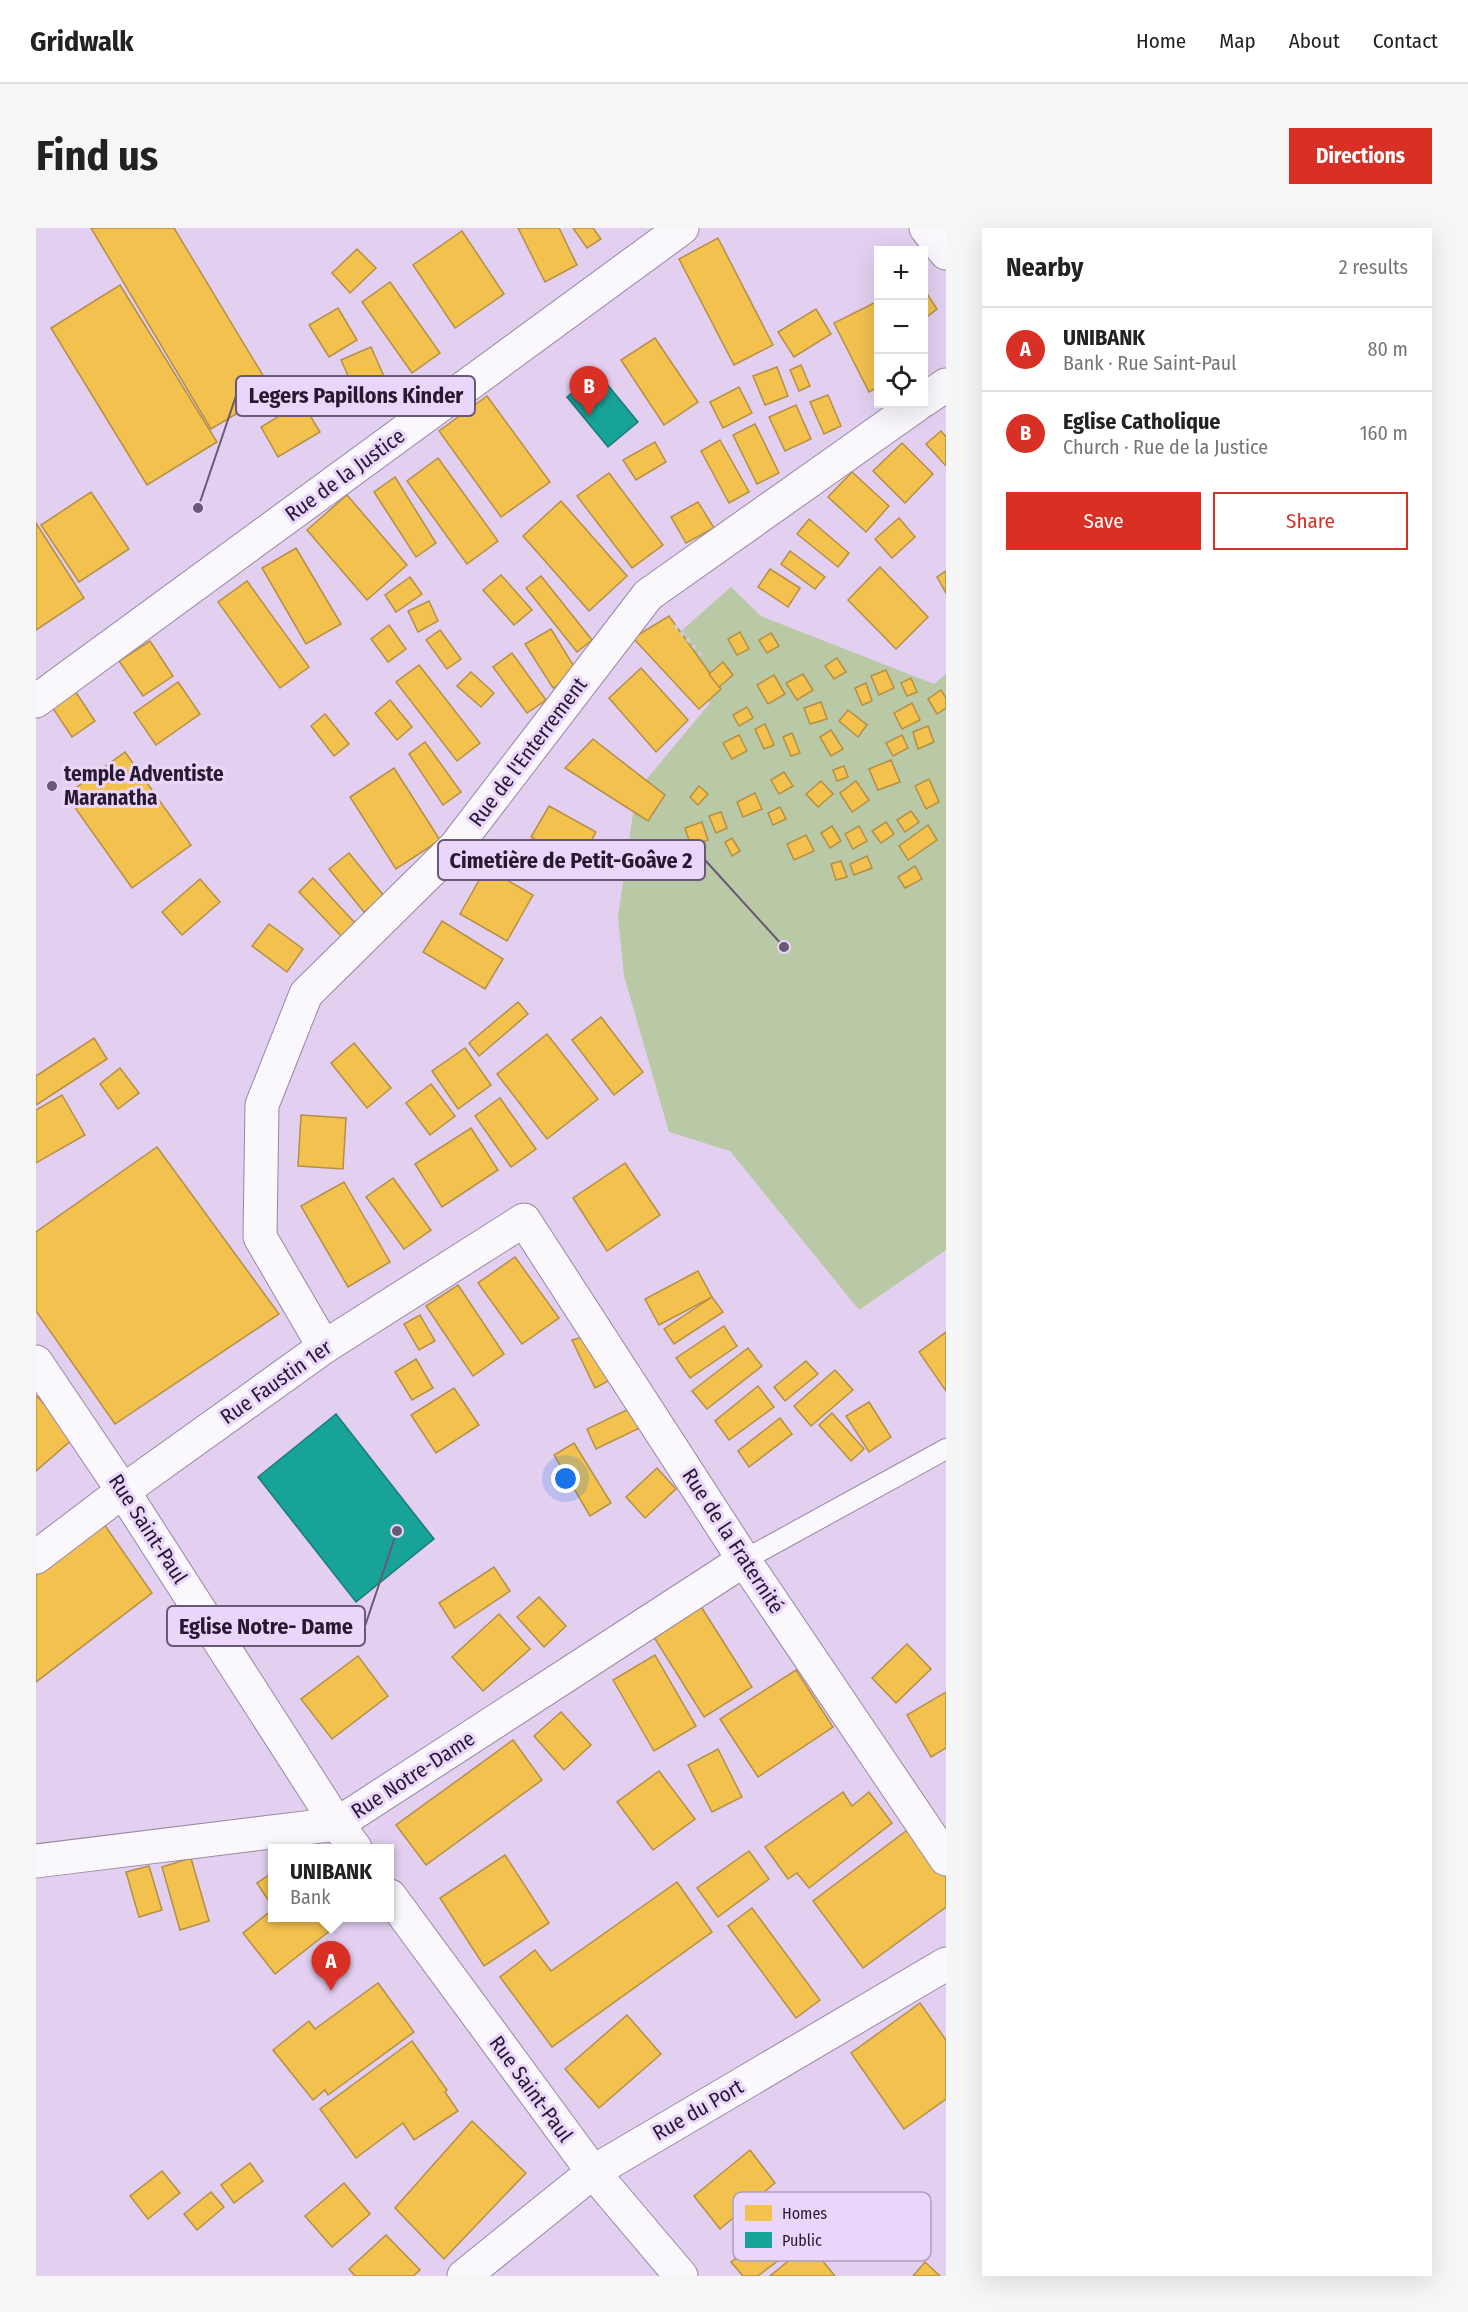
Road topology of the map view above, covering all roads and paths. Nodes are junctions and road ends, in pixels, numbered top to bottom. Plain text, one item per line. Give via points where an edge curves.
1 (682, 228) edge
2 (926, 228) edge
3 (946, 253) edge
4 (946, 384) edge
5 (928, 397) edge
6 (912, 408) edge
7 (36, 700) edge
8 (524, 1220) joint
9 (324, 1347) junction
10 (36, 1362) edge
11 (946, 1449) edge
12 (123, 1491) junction
13 (36, 1557) edge
14 (744, 1560) junction
15 (346, 1836) edge
16 (946, 1859) edge
17 (36, 1861) edge
18 (394, 1901) edge
19 (946, 1964) edge
20 (593, 2172) junction
21 (464, 2276) edge
22 (681, 2276) edge

1 - 7 street, Rue de la Justice
2 - 3 street
4 - 5 street
6 - 9 street, Rue de l'Enterrement via 648,595 455,847 306,994 262,1105 260,1237
8 - 9 street, Rue Faustin 1er
8 - 14 street, Rue de la Fraternité
9 - 12 street, Rue Faustin 1er
10 - 12 street, Rue Saint-Paul
11 - 14 lane
12 - 13 street, Rue Faustin 1er
12 - 15 street, Rue Saint-Paul
14 - 15 street, Rue Notre-Dame
14 - 16 street, Rue de la Fraternité
15 - 17 street, Rue Notre-Dame
18 - 20 street, Rue Saint-Paul
19 - 20 street, Rue du Port
20 - 21 street, Rue du Port
20 - 22 street, Rue Saint-Paul

